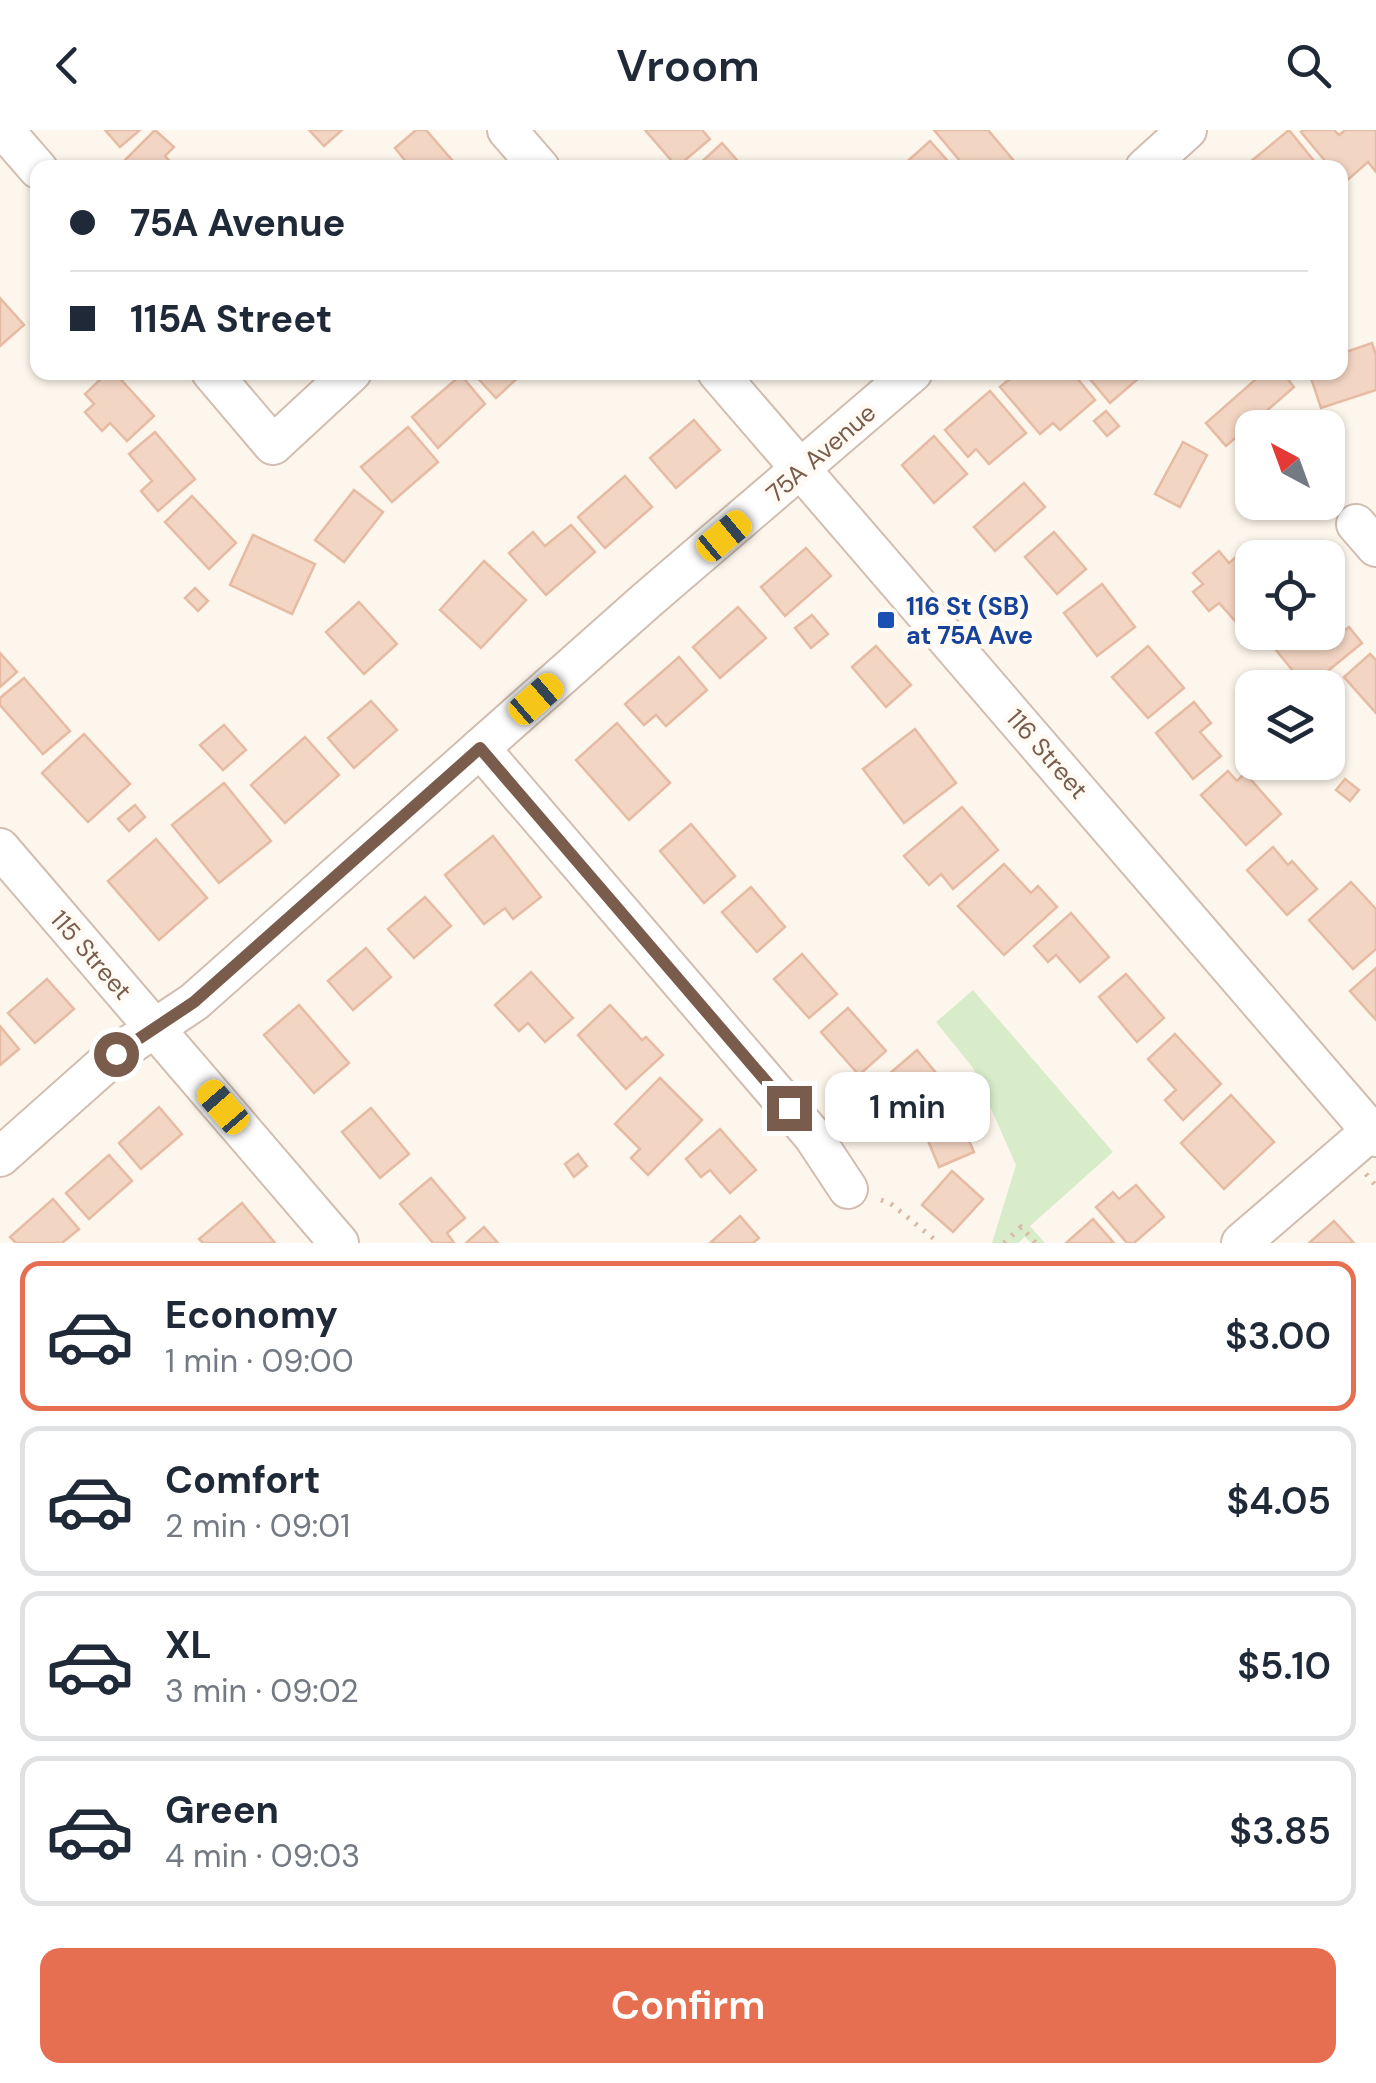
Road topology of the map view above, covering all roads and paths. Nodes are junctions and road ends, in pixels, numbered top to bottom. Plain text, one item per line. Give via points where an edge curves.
1 (4, 130) edge
2 (508, 130) edge
3 (1187, 130) edge
4 (30, 160) edge
5 (533, 160) edge
6 (1154, 160) edge
7 (218, 380) edge
8 (343, 380) edge
9 (724, 380) edge
10 (904, 380) edge
11 (802, 470) junction
12 (480, 748) junction
13 (0, 848) edge
14 (155, 1028) junction
15 (1370, 1146) edge
16 (0, 1157) edge
17 (1376, 1186) edge
18 (864, 1195) joint
19 (339, 1243) edge
20 (939, 1243) edge
21 (1004, 1243) edge
22 (1036, 1243) edge
23 (1241, 1243) edge

1 - 4 street
2 - 5 street
3 - 6 street
7 - 8 street via 273,445
9 - 11 street, 116 Street
10 - 11 street, 75A Avenue
11 - 12 street, 75A Avenue
11 - 15 street, 116 Street
12 - 14 street, 75A Avenue via 208,990
12 - 18 street
13 - 14 street, 115 Street
14 - 16 street, 75A Avenue
14 - 19 street, 115 Street
15 - 17 path
15 - 23 street
18 - 20 path via 890,1204
21 - 22 path via 1021,1227

